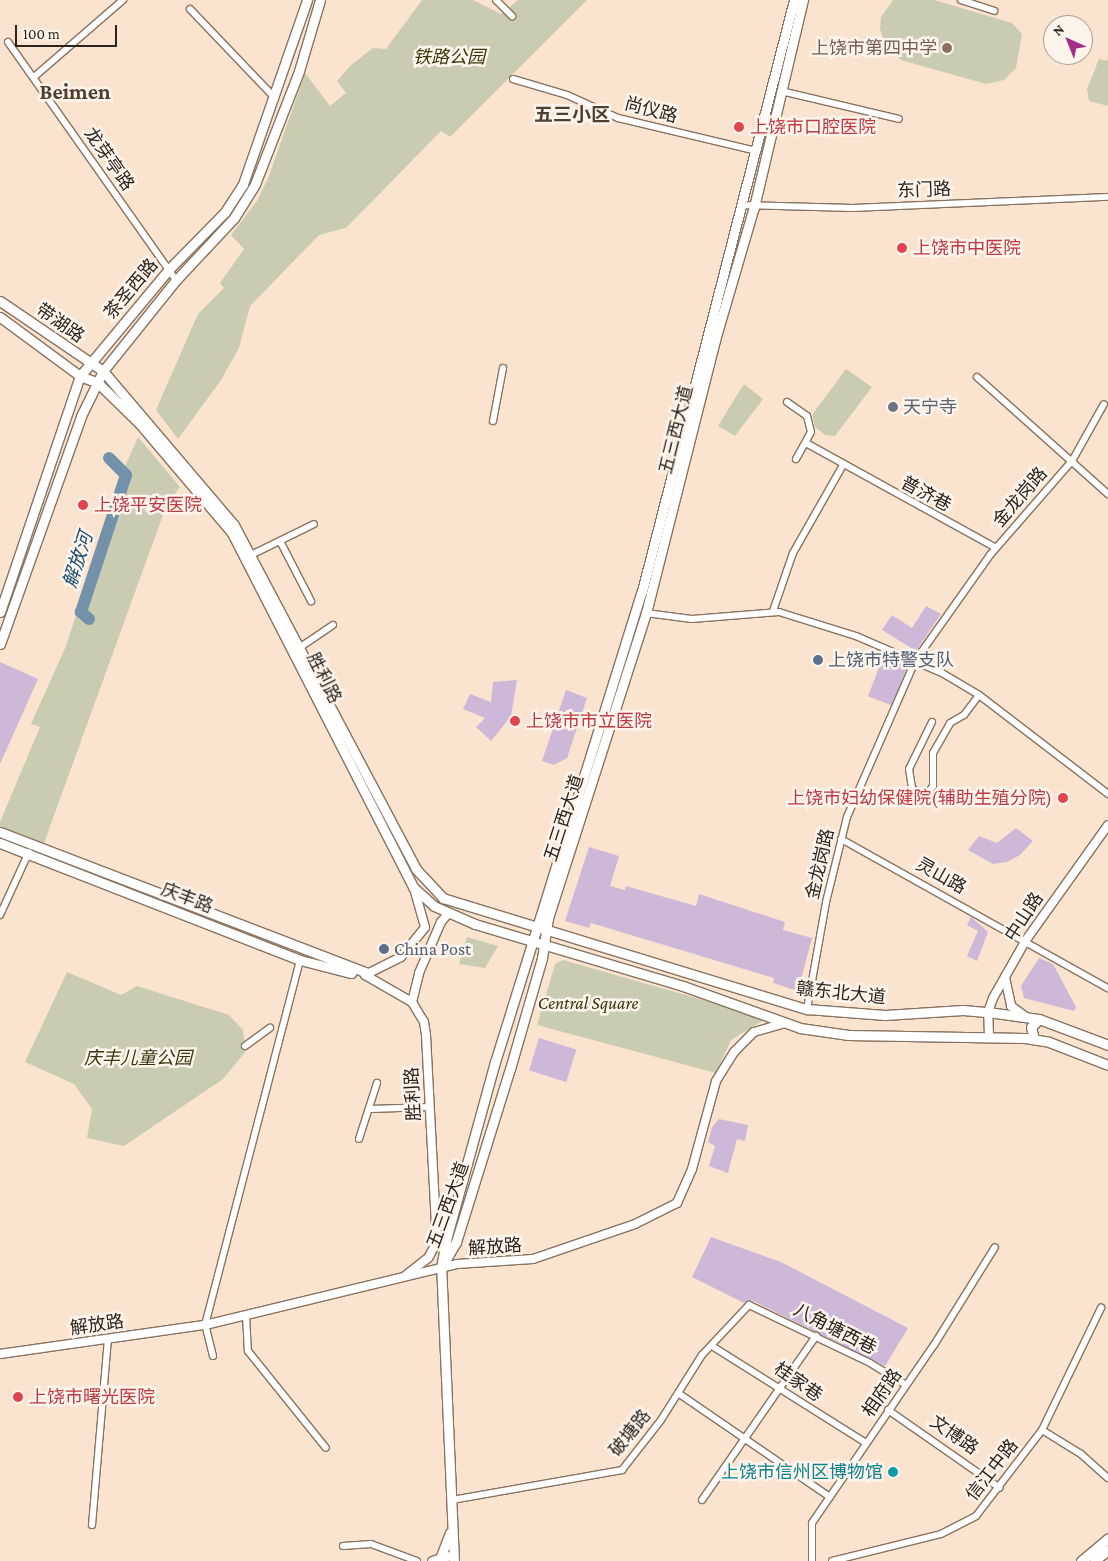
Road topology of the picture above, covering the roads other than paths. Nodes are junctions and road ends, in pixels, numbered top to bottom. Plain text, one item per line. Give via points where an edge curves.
1 (123, 0) edge
2 (307, 0) edge
3 (320, 0) edge
4 (496, 0) edge
5 (794, 0) edge
6 (802, 0) edge
7 (962, 0) edge
8 (190, 9) dead end
9 (994, 11) dead end
10 (512, 16) dead end
11 (8, 42) dead end
12 (34, 78) junction
13 (513, 79) dead end
14 (781, 91) junction
15 (276, 99) junction
16 (899, 119) dead end
17 (756, 151) junction
18 (1108, 197) edge
19 (741, 205) junction
20 (754, 207) junction
21 (170, 268) junction
22 (176, 280) junction
23 (0, 301) edge
24 (0, 317) edge
25 (89, 363) junction
26 (503, 368) dead end
27 (103, 371) junction
28 (80, 376) junction
29 (977, 377) dead end
30 (98, 383) junction
31 (787, 402) dead end
32 (1104, 404) dead end
33 (493, 421) dead end
34 (806, 443) junction
35 (796, 459) dead end
36 (1072, 461) junction
37 (843, 465) junction
38 (1108, 494) edge
39 (314, 524) dead end
40 (280, 541) junction
41 (996, 548) junction
42 (251, 555) junction
43 (311, 601) dead end
44 (774, 611) junction
45 (0, 612) edge
46 (646, 613) junction
47 (333, 626) dead end
48 (0, 644) edge
49 (299, 648) junction
50 (915, 661) junction
51 (979, 695) junction
52 (932, 722) dead end
53 (1108, 794) edge
54 (1108, 825) edge
55 (0, 832) edge
56 (841, 839) junction
57 (0, 842) edge
58 (29, 852) junction
59 (413, 887) junction
60 (448, 914) junction
61 (0, 915) edge
62 (536, 929) junction
63 (547, 932) junction
64 (1026, 940) junction
65 (532, 942) junction
66 (544, 946) junction
67 (300, 960) junction
68 (367, 974) junction
69 (1005, 977) junction
70 (1108, 988) edge
71 (412, 1002) junction
72 (807, 1009) junction
73 (988, 1012) junction
74 (1026, 1017) junction
75 (1039, 1019) junction
76 (785, 1023) junction
77 (270, 1028) dead end
78 (989, 1036) junction
79 (1034, 1039) junction
80 (1108, 1045) edge
81 (246, 1046) dead end
82 (1108, 1065) edge
83 (377, 1083) dead end
84 (430, 1107) junction
85 (370, 1109) junction
86 (360, 1139) dead end
87 (995, 1248) dead end
88 (441, 1267) junction
89 (403, 1277) junction
90 (749, 1305) joint
91 (1101, 1308) dead end
92 (246, 1315) junction
93 (205, 1325) junction
94 (816, 1336) junction
95 (108, 1339) junction
96 (712, 1346) junction
97 (0, 1354) edge
98 (213, 1356) dead end
99 (906, 1385) junction
100 (779, 1388) junction
101 (678, 1393) junction
102 (888, 1410) junction
103 (1042, 1430) junction
104 (744, 1437) junction
105 (866, 1443) junction
106 (326, 1448) dead end
107 (1108, 1478) edge
108 (1000, 1488) junction
109 (830, 1497) junction
110 (452, 1500) junction
111 (702, 1500) dead end
112 (92, 1525) dead end
113 (452, 1526) junction
114 (1108, 1538) edge
115 (342, 1546) dead end
116 (1108, 1550) edge
117 (441, 1556) junction
118 (454, 1560) edge
119 (417, 1561) edge
120 (432, 1561) edge
121 (812, 1561) edge
122 (832, 1561) edge
123 (1081, 1561) edge
124 (1094, 1561) edge

1 - 12 street
2 - 15 main road, 茶圣西路
3 - 22 main road, 茶圣西路 via 299,71 255,184 234,218
4 - 10 street
5 - 17 main road, 五三西大道
6 - 14 main road, 五三西大道
7 - 9 street
8 - 15 street
11 - 12 street, 龙芽亭路
12 - 21 street, 龙芽亭路
13 - 17 street, 尚仪路 via 567,95 618,118
14 - 16 street
14 - 20 main road, 五三西大道
15 - 21 main road, 茶圣西路 via 243,184 224,212
17 - 19 main road, 五三西大道
18 - 20 street, 东门路 via 852,208
19 - 20 street, 东门路
19 - 62 main road, 五三西大道 via 640,599
20 - 46 main road, 五三西大道 via 716,340
21 - 22 street, 龙芽亭路
21 - 25 main road, 茶圣西路
22 - 27 main road, 茶圣西路
23 - 25 main road, 带湖路
24 - 28 main road, 带湖路
25 - 27 main road, 带湖路
25 - 28 main road, 茶圣西路
26 - 33 street
27 - 30 main road, 茶圣西路
27 - 42 main road, 胜利路 via 193,474 234,525
28 - 30 main road, 带湖路
28 - 45 main road, 茶圣西路
29 - 36 street
30 - 48 main road via 81,416
30 - 59 main road, 胜利路 via 140,424 232,533
31 - 34 street via 807,416 811,432
32 - 36 street, 金龙岗路
34 - 35 street
34 - 37 street, 普济巷
36 - 38 street
36 - 41 street, 金龙岗路
37 - 41 street, 普济巷
37 - 44 street via 793,553
39 - 40 street
40 - 42 street
40 - 43 street
41 - 50 street, 金龙岗路
42 - 49 main road, 胜利路
44 - 46 street via 692,619
44 - 50 street via 856,636
46 - 63 main road, 五三西大道
47 - 49 street
49 - 62 main road, 胜利路 via 372,789 430,888 456,904
50 - 51 street
50 - 56 street, 金龙岗路 via 862,776
51 - 52 street via 964,715 950,723 933,753 933,786 926,795 921,795 912,788 909,769
51 - 53 street
54 - 64 street, 中山路
55 - 68 main road
56 - 64 street, 灵山路
56 - 72 street, 金龙岗路
57 - 58 main road, 庆丰路
58 - 61 street
58 - 67 main road, 庆丰路
59 - 60 main road, 胜利路
59 - 68 street via 425,928 401,957
60 - 65 main road, 胜利路
60 - 71 street via 441,922 420,970
62 - 63 main road, 胜利路
62 - 65 main road, 五三西大道
63 - 66 main road, 五三西大道
63 - 72 main road, 赣东北大道
64 - 69 street, 中山路
64 - 70 street, 灵山路
65 - 66 main road, 胜利路
65 - 88 main road, 五三西大道 via 490,1082
66 - 76 main road, 胜利路 via 683,986
66 - 88 main road, 五三西大道 via 456,1242
67 - 68 main road, 庆丰路
67 - 93 street
68 - 71 street, 胜利路
69 - 73 street, 中山路
69 - 74 street via 1011,1006
71 - 84 street, 胜利路 via 424,1022
72 - 73 main road, 赣东北大道 via 885,1016 963,1010
73 - 74 main road, 赣东北大道
73 - 78 street, 中山路
74 - 75 main road, 赣东北大道
75 - 79 main road via 1031,1027
75 - 80 main road, 赣东北大道
76 - 78 main road, 胜利路 via 848,1035
76 - 88 street, 解放路 via 754,1032 726,1064 714,1088 692,1168 677,1203 592,1241 533,1259
77 - 81 street
78 - 79 main road, 胜利路
79 - 82 main road, 胜利路
83 - 85 street
84 - 85 street
84 - 89 street, 胜利路 via 437,1242 428,1258
85 - 86 street
87 - 99 street, 相府路
88 - 89 street, 解放路
88 - 110 main road
89 - 92 street, 解放路
90 - 94 street, 八角塘西巷
90 - 96 street, 破塘路
91 - 103 street, 信江中路
92 - 93 street, 解放路
92 - 106 street via 248,1352
93 - 95 street, 解放路
93 - 98 street
94 - 99 street, 八角塘西巷
94 - 100 street
95 - 97 street, 解放路
95 - 112 street
96 - 100 street, 桂家巷
96 - 101 street, 破塘路
99 - 102 street, 相府路
100 - 104 street
100 - 105 street, 桂家巷
101 - 104 street
101 - 110 street, 破塘路 via 622,1470
102 - 105 street, 相府路
102 - 108 street, 文博路
103 - 107 street via 1081,1454
103 - 108 street, 信江中路
104 - 109 street
104 - 111 street
105 - 109 street, 相府路
108 - 122 street, 信江中路 via 976,1516 941,1534
109 - 121 street, 相府路 via 812,1523
110 - 113 main road
113 - 117 main road
113 - 118 main road
114 - 123 main road
115 - 119 street via 371,1544
116 - 124 main road
117 - 118 main road
117 - 120 main road

